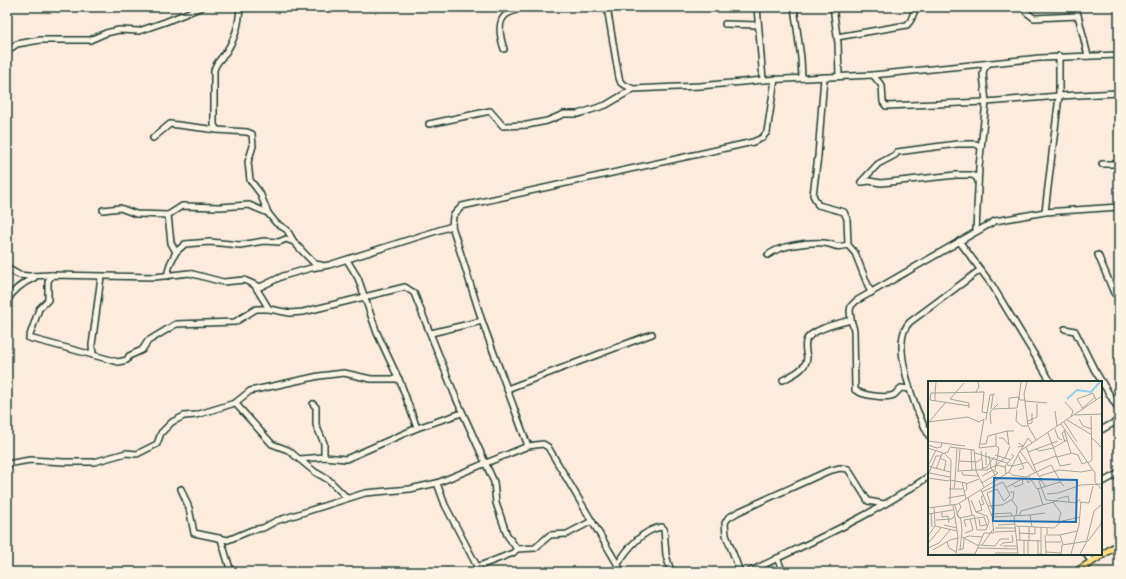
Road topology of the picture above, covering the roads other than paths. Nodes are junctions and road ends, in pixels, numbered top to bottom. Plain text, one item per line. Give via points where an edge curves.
1 (202, 7) edge
2 (240, 7) edge
3 (521, 7) edge
4 (607, 7) edge
5 (757, 7) edge
6 (794, 7) edge
7 (833, 7) edge
8 (916, 7) edge
9 (1025, 7) edge
10 (1076, 7) edge
11 (1078, 16) junction
12 (725, 24) dead end
13 (758, 25) junction
14 (837, 37) junction
15 (504, 49) dead end
16 (7, 51) edge
17 (1119, 55) edge
18 (1059, 56) junction
19 (1088, 56) junction
20 (988, 64) junction
21 (839, 76) junction
22 (873, 76) junction
23 (802, 78) junction
24 (824, 78) junction
25 (775, 79) junction
26 (763, 80) junction
27 (633, 89) junction
28 (1119, 93) edge
29 (1059, 96) junction
30 (986, 102) junction
31 (429, 124) dead end
32 (217, 130) junction
33 (152, 138) dead end
34 (980, 144) junction
35 (1102, 164) dead end
36 (1119, 164) edge
37 (979, 167) junction
38 (972, 175) junction
39 (978, 181) junction
40 (1119, 207) edge
41 (103, 210) dead end
42 (1045, 212) junction
43 (268, 213) junction
44 (168, 215) junction
45 (452, 226) junction
46 (976, 230) junction
47 (959, 241) junction
48 (294, 242) junction
49 (848, 245) junction
50 (176, 252) junction
51 (768, 255) dead end
52 (1098, 255) dead end
53 (347, 260) junction
54 (324, 266) junction
55 (7, 268) edge
56 (980, 270) junction
57 (52, 275) junction
58 (37, 276) junction
59 (167, 276) junction
60 (101, 277) junction
61 (255, 286) junction
62 (871, 293) junction
63 (364, 296) junction
64 (1119, 296) edge
65 (7, 303) edge
66 (269, 309) junction
67 (851, 320) junction
68 (482, 321) junction
69 (1065, 329) dead end
70 (431, 334) junction
71 (652, 334) dead end
72 (93, 356) junction
73 (399, 379) junction
74 (783, 380) dead end
75 (1050, 381) edge
76 (507, 389) junction
77 (910, 389) junction
78 (235, 403) junction
79 (313, 404) dead end
80 (1119, 410) edge
81 (462, 412) junction
82 (1119, 420) edge
83 (417, 428) junction
84 (1102, 429) edge
85 (928, 434) edge
86 (528, 446) junction
87 (324, 457) junction
88 (300, 459) junction
89 (485, 463) junction
90 (7, 464) edge
91 (1119, 472) edge
92 (928, 477) edge
93 (1102, 482) edge
94 (437, 483) junction
95 (181, 489) dead end
96 (347, 498) junction
97 (884, 504) junction
98 (592, 521) junction
99 (221, 539) junction
100 (1119, 544) edge
101 (517, 549) junction
102 (1087, 555) edge
103 (777, 558) junction
104 (1092, 562) junction
105 (618, 564) junction
106 (1086, 569) edge
107 (479, 570) edge
108 (231, 572) edge
109 (622, 572) edge
110 (671, 572) edge
111 (740, 572) edge
112 (749, 572) edge
113 (784, 572) edge
114 (1076, 572) edge

1 - 16 street via 139,31 119,30 90,40 40,40 17,44
2 - 32 street via 239,26 214,70 213,115
3 - 15 street via 505,15 502,20 500,36
4 - 27 street via 619,78 621,83
5 - 13 street
6 - 23 street
7 - 14 street
8 - 14 street via 906,25
9 - 11 street via 1026,12 1034,18
10 - 11 street
11 - 19 street
12 - 13 street
13 - 26 street
14 - 21 street
17 - 19 street
18 - 19 street
18 - 20 street
18 - 29 street
20 - 22 street
20 - 30 street via 983,74
21 - 22 street
21 - 24 street
22 - 30 street via 882,86 882,102 886,106
23 - 24 street
23 - 25 street
24 - 49 street via 813,195 818,204 844,212 847,219
25 - 26 street
25 - 45 street via 770,120 767,132 762,138 728,148 462,206 456,211
26 - 27 street
27 - 31 street via 606,105 527,125 503,126 490,111
28 - 29 street
29 - 30 street
29 - 42 street
30 - 34 street
32 - 33 street via 170,124
32 - 43 street via 252,134 253,146 248,172
34 - 37 street
34 - 38 street via 950,144 897,152 878,164 861,182 881,183
35 - 36 street
37 - 38 street
37 - 39 street
38 - 39 street
39 - 46 street
40 - 42 street
41 - 44 street via 120,208 136,214
42 - 46 street via 1004,218
43 - 44 street via 249,205 182,206
43 - 48 street via 276,223 287,230
44 - 50 street via 171,243
45 - 53 street
45 - 68 street
46 - 47 street
47 - 56 street
47 - 62 street
48 - 50 street via 286,240 240,245 210,242 185,244
48 - 54 street via 315,264
49 - 51 street via 837,248 824,243 797,245 775,249
49 - 62 street via 855,253
50 - 59 street
52 - 64 street via 1114,293
53 - 54 street
53 - 63 street via 358,278
54 - 61 street via 283,276 260,287
55 - 58 street via 19,275
56 - 75 street via 992,285
56 - 77 street via 906,326 903,335 903,357
57 - 58 street
57 - 60 street
57 - 72 street via 48,281 48,300 39,309 29,338
58 - 65 street via 24,282 8,297
59 - 60 street
59 - 61 street via 189,273 223,282 244,280
60 - 72 street via 92,345
61 - 66 street
62 - 67 street via 851,306
63 - 66 street via 303,312 290,313
63 - 70 street via 410,288
63 - 73 street via 377,332
66 - 72 street via 256,309 235,322 176,324 148,341 142,350 129,356 127,360 118,362
67 - 74 street via 829,325 809,337 806,342 807,361 804,367
67 - 77 street via 854,330 855,390 859,393 887,396 894,395 901,388
68 - 70 street
68 - 76 street
69 - 80 street via 1075,331
70 - 81 street
71 - 76 street
73 - 78 street via 371,379 344,373 319,376 250,391
73 - 83 street
76 - 86 street
77 - 85 street
78 - 88 street via 272,444 288,450
78 - 90 street via 184,416 172,422 161,433 157,444 137,454 126,453 83,463 30,460
79 - 87 street via 316,407 316,425 324,444
81 - 83 street
81 - 89 street
82 - 84 street
83 - 87 street via 346,459
86 - 89 street
86 - 98 street via 548,446
87 - 88 street
88 - 96 street via 329,480
89 - 94 street
89 - 101 street via 494,482 496,502 506,535
91 - 93 street
92 - 97 street
94 - 96 street
94 - 107 street via 445,505
95 - 99 street via 190,508 194,533
96 - 99 street via 245,532 235,538
97 - 103 street
97 - 111 street via 868,501 848,469 840,468 828,471 745,509 728,518 725,527
98 - 101 street via 567,534 550,535 536,548
98 - 105 street
99 - 108 street
100 - 104 main road
101 - 107 street
102 - 104 street
103 - 112 street
103 - 113 street
104 - 106 main road
105 - 109 street
105 - 110 street via 637,540 657,527 662,527
106 - 114 main road

